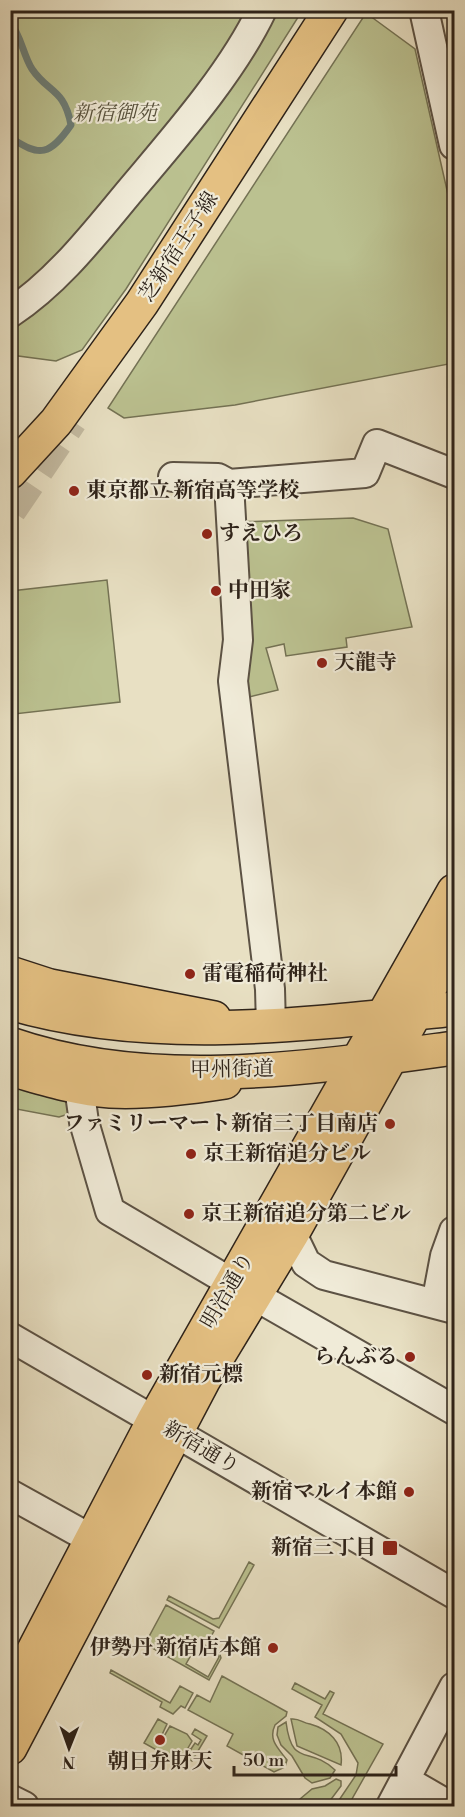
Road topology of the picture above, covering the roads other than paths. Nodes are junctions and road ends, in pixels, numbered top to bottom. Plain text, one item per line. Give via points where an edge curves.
1 (262, 10) edge
2 (331, 10) edge
3 (424, 10) edge
4 (447, 72) edge
5 (454, 145) edge
6 (10, 312) edge
7 (10, 472) edge
8 (454, 474) edge
9 (173, 477) dead end
10 (229, 484) junction
11 (454, 891) edge
12 (454, 944) edge
13 (10, 973) edge
14 (10, 1003) edge
15 (454, 1009) edge
16 (398, 1014) junction
17 (271, 1026) junction
18 (454, 1048) edge
19 (374, 1058) junction
20 (13, 1069) edge
21 (286, 1069) junction
22 (79, 1087) junction
23 (454, 1231) edge
24 (292, 1234) junction
25 (243, 1290) junction
26 (445, 1306) edge
27 (10, 1337) edge
28 (454, 1410) edge
29 (164, 1426) junction
30 (10, 1494) edge
31 (93, 1540) junction
32 (454, 1593) edge
33 (454, 1686) edge
34 (10, 1696) edge
35 (10, 1748) edge
36 (405, 1780) junction
37 (10, 1799) edge
38 (24, 1806) edge
39 (391, 1806) edge
40 (450, 1806) edge

1 - 6 street via 234,57 183,126 84,247
2 - 7 main road, 芝新宿王子線 via 142,303 56,422
3 - 4 street
4 - 5 street
8 - 10 street via 377,444 366,473
9 - 10 street via 218,478
10 - 17 street via 238,640 232,681 270,989
11 - 16 main road, 明治通り
12 - 16 main road, 明治通り
13 - 17 main road via 50,986 190,1015
14 - 17 main road, 甲州街道 via 82,1021 132,1026
15 - 16 main road, 甲州街道
16 - 17 main road, 甲州街道
16 - 19 main road, 明治通り
18 - 19 main road, 甲州街道
19 - 21 main road, 甲州街道
19 - 24 main road, 明治通り
19 - 25 main road, 明治通り
20 - 21 main road, 甲州街道 via 63,1058 162,1071
20 - 22 main road
21 - 22 main road via 183,1088 110,1091
22 - 25 street via 84,1122 110,1211
23 - 26 street via 446,1256
24 - 25 main road, 明治通り
24 - 26 street via 306,1263 324,1275
25 - 28 street
25 - 29 main road, 明治通り
27 - 29 street, 新宿通り
29 - 31 main road, 明治通り
29 - 32 street, 新宿通り
29 - 35 main road, 明治通り
30 - 31 street
31 - 34 main road, 明治通り
33 - 36 street
36 - 39 street
36 - 40 street
37 - 38 street

